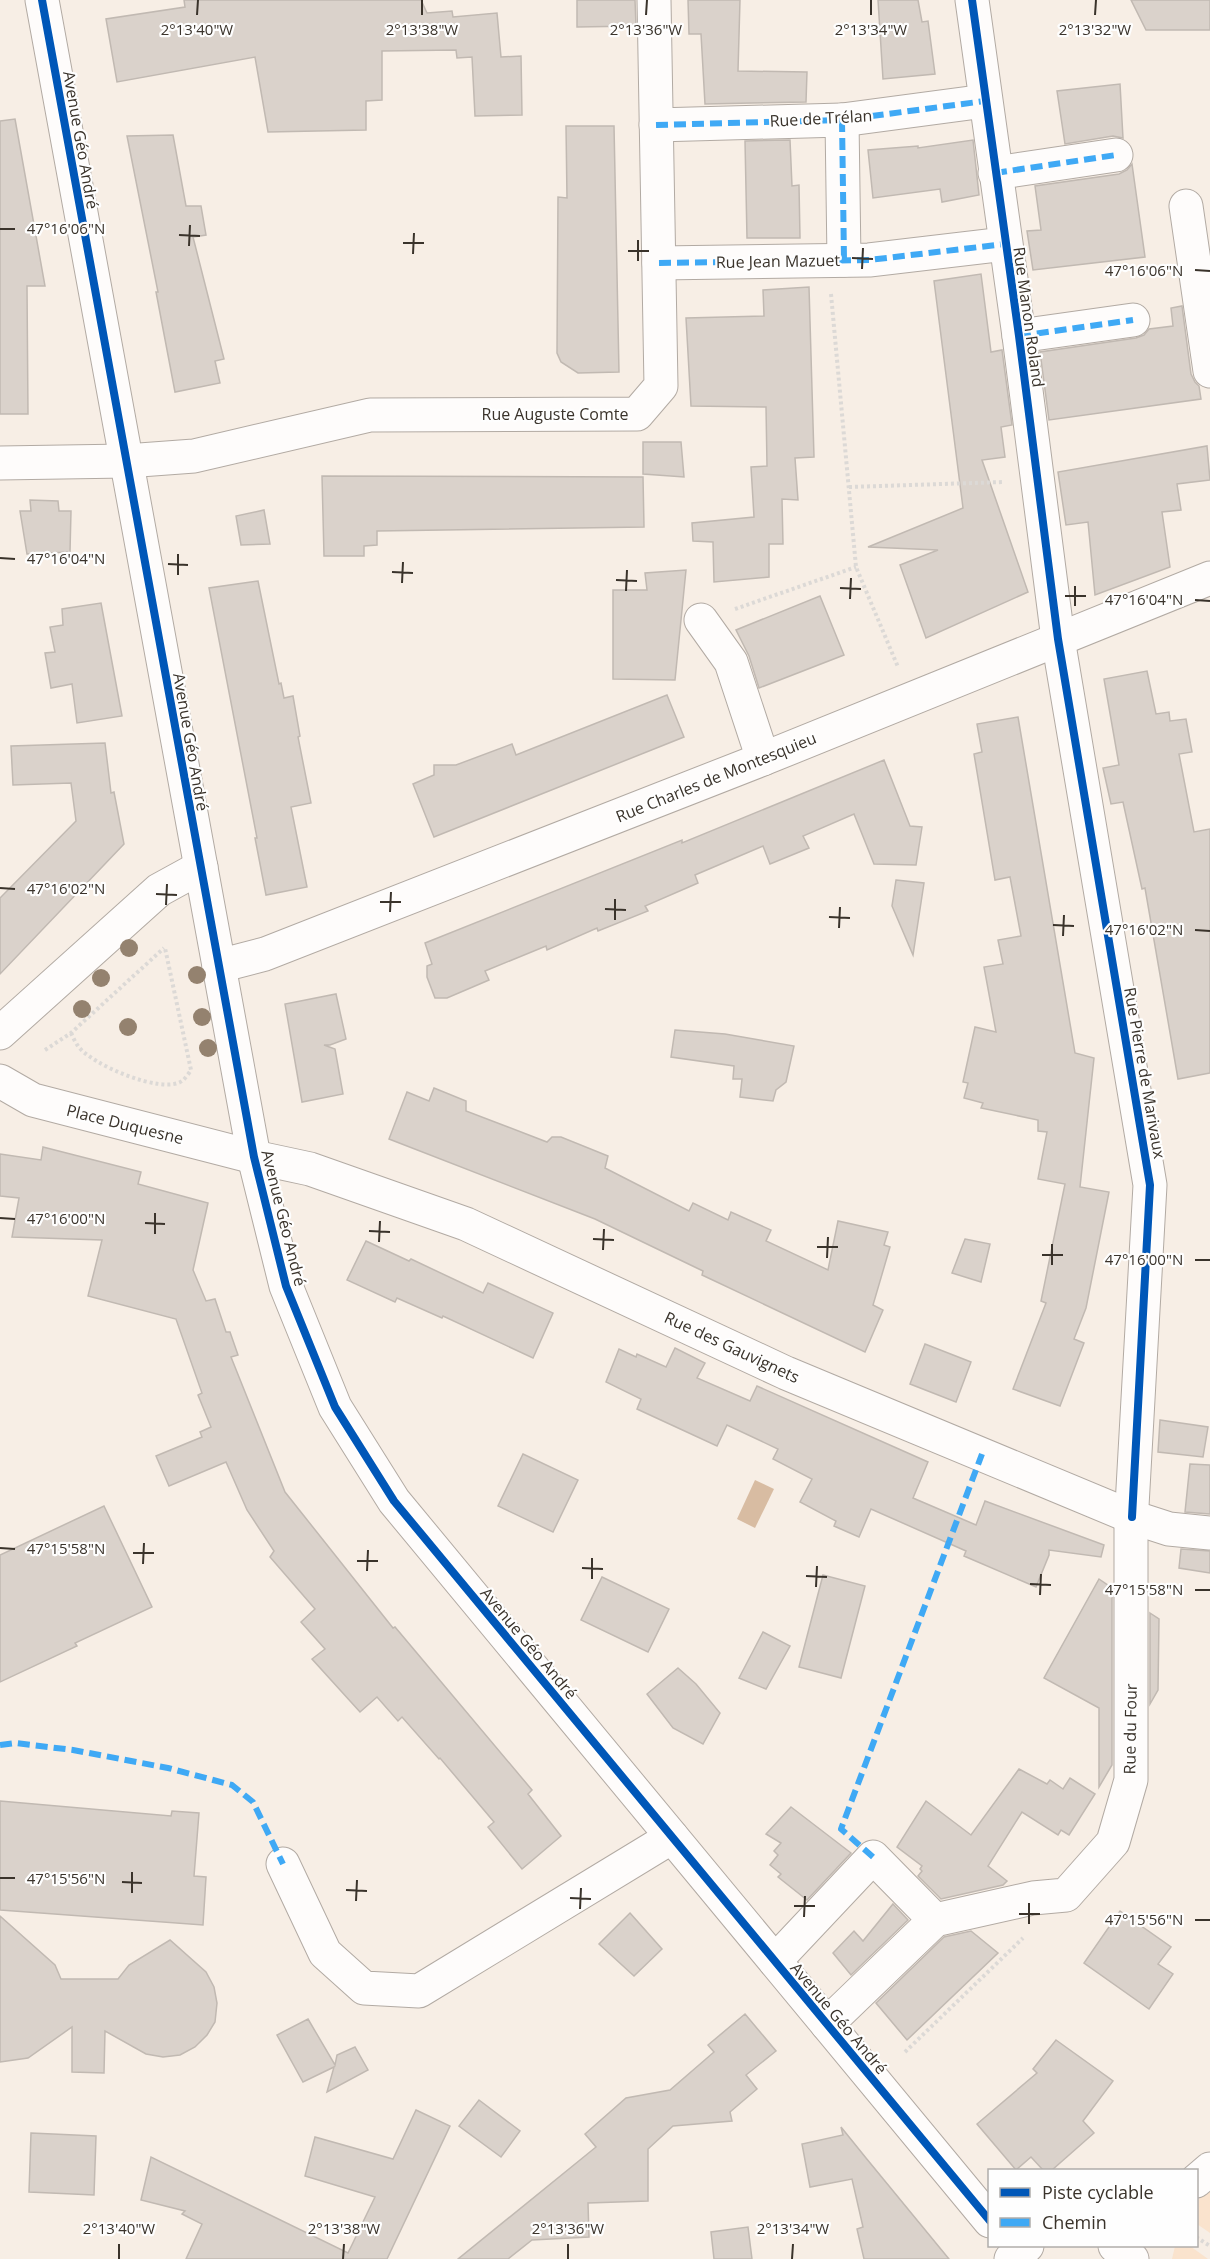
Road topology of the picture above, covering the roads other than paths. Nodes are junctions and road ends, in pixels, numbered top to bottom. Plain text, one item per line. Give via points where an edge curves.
1 (42, 0) edge
2 (654, 0) edge
3 (972, 0) edge
4 (985, 101) junction
5 (842, 120) junction
6 (656, 125) junction
7 (1116, 155) dead end
8 (996, 173) junction
9 (1186, 206) dead end
10 (1005, 244) junction
11 (836, 260) junction
12 (659, 263) junction
13 (1133, 320) dead end
14 (1019, 336) junction
15 (1210, 371) edge
16 (126, 461) junction
17 (0, 463) edge
18 (1210, 578) edge
19 (701, 620) road end
20 (1058, 639) junction
21 (763, 759) junction
22 (201, 867) junction
23 (219, 966) junction
24 (0, 1034) edge
25 (0, 1081) edge
26 (254, 1157) junction
27 (1132, 1517) junction
28 (1210, 1533) edge
29 (672, 1837) junction
30 (283, 1864) dead end
31 (935, 1920) junction
32 (775, 1961) junction
33 (826, 2024) junction
34 (1210, 2169) edge
35 (1198, 2180) edge
36 (988, 2220) edge

1 - 16 street, Avenue Géo André
2 - 6 street, Rue Auguste Comte
3 - 4 street, Rue Manon Roland
4 - 5 street, Rue de Trélan
4 - 8 street, Rue Manon Roland
5 - 6 street, Rue de Trélan
5 - 11 street
6 - 12 street, Rue Auguste Comte
7 - 8 street
8 - 10 street, Rue Manon Roland
9 - 15 street
10 - 11 street, Rue Jean Mazuet via 869,260
10 - 14 street, Rue Manon Roland
11 - 12 street, Rue Jean Mazuet
12 - 16 street, Rue Auguste Comte via 661,386 637,414 370,414 194,456
13 - 14 street
14 - 20 street, Rue Manon Roland
16 - 17 street, Rue Auguste Comte
16 - 22 street, Avenue Géo André
18 - 20 street, Rue Charles de Montesquieu
19 - 21 street via 731,662
20 - 21 street, Rue Charles de Montesquieu
20 - 27 street, Rue Pierre de Marivaux via 1150,1185
21 - 23 street, Rue Charles de Montesquieu via 265,954
22 - 23 street, Avenue Géo André
22 - 24 street via 159,890
23 - 26 street, Avenue Géo André
25 - 26 street, Place Duquesne via 33,1100
26 - 27 street, Rue des Gauvignets via 310,1169 466,1224 786,1372
26 - 29 street, Avenue Géo André via 286,1286 335,1407 394,1501
27 - 28 street, Rue des Gauvignets via 1169,1529
27 - 31 street, Rue du Four via 1131,1780 1113,1842 1066,1895 1033,1898
29 - 30 street via 419,1991 364,1988 325,1953
29 - 32 street, Avenue Géo André
31 - 32 street via 873,1857
31 - 33 street
32 - 33 street, Avenue Géo André
33 - 36 street, Avenue Géo André
34 - 35 street

